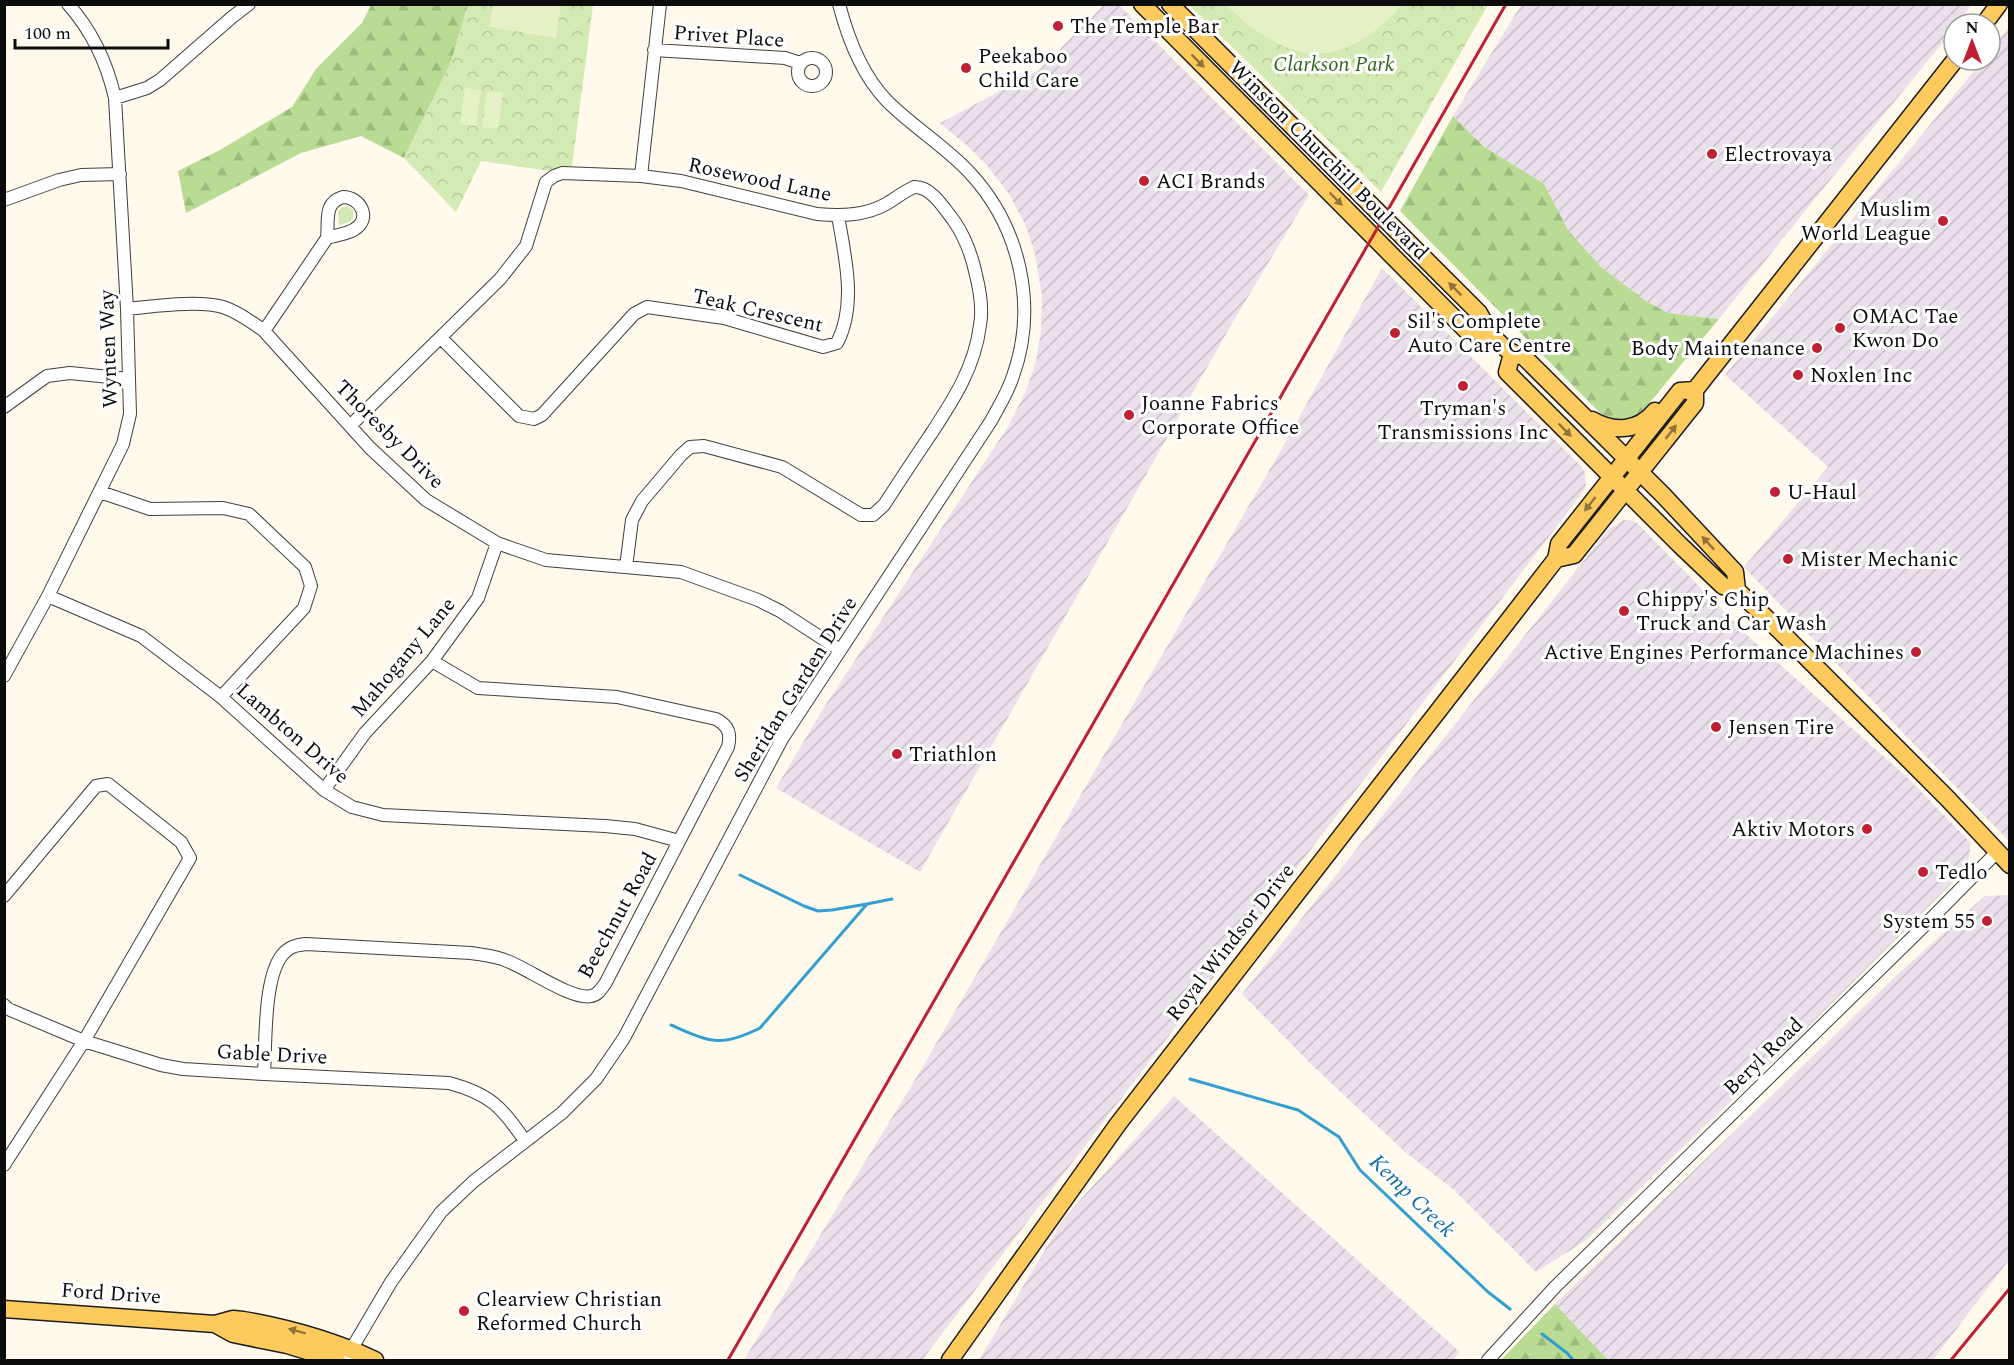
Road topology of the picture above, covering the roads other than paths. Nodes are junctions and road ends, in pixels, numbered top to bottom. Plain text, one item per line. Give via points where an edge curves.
1 (68, 4) edge
2 (249, 4) edge
3 (660, 4) edge
4 (839, 4) edge
5 (1142, 4) edge
6 (1170, 4) edge
7 (654, 50) junction
8 (800, 63) dead end
9 (1946, 72) edge
10 (115, 98) junction
11 (120, 174) junction
12 (641, 176) junction
13 (4, 200) edge
14 (838, 216) junction
15 (327, 238) dead end
16 (128, 309) junction
17 (264, 331) junction
18 (1491, 334) junction
19 (441, 338) junction
20 (1512, 354) junction
21 (129, 379) junction
22 (1695, 390) junction
23 (1560, 392) junction
24 (1676, 396) junction
25 (4, 407) edge
26 (350, 426) junction
27 (1626, 459) junction
28 (1640, 472) junction
29 (1611, 477) junction
30 (1625, 491) junction
31 (100, 492) junction
32 (497, 543) junction
33 (1556, 559) junction
34 (626, 567) junction
35 (1737, 590) junction
36 (48, 596) junction
37 (840, 650) junction
38 (432, 661) junction
39 (6, 671) edge
40 (221, 697) junction
41 (324, 790) junction
42 (679, 841) junction
43 (1997, 852) junction
44 (2010, 865) edge
45 (4, 896) edge
46 (4, 1005) edge
47 (84, 1041) junction
48 (264, 1074) junction
49 (525, 1141) junction
50 (5, 1164) edge
51 (4, 1309) edge
52 (215, 1324) junction
53 (349, 1355) edge
54 (337, 1360) edge
55 (375, 1360) edge
56 (950, 1360) edge
57 (1488, 1360) edge

1 - 10 street, Wynten Way via 100,51
2 - 10 street via 160,80
3 - 7 street
4 - 37 street, Sheridan Garden Drive via 864,70 885,99 956,159 995,205 1018,257 1024,304 1019,356 1005,396
5 -> 18 main road, Winston Churchill Boulevard via 1466,330
18 -> 6 main road, Winston Churchill Boulevard via 1479,313
7 - 8 street, Privet Place via 785,58
7 - 12 street
9 - 22 main road, Royal Windsor Drive
10 - 11 street, Wynten Way
11 - 13 street via 81,175
11 - 16 street, Wynten Way
12 - 14 street, Rosewood Lane via 681,181
12 - 19 street, Rosewood Lane via 562,173 546,182 526,246 500,279
14 - 19 street, Teak Crescent via 848,303 837,344 823,347 724,318 647,307 634,314 542,415 534,419 519,416
14 - 34 street, Rosewood Lane via 885,205 919,187 936,199 961,232 974,265 981,324 975,352 954,400 884,505 873,515 853,512 782,467 704,446 690,447 642,501 632,520
15 - 17 street
16 - 17 street, Thoresby Drive via 206,304 238,314
16 - 21 street, Wynten Way
17 - 26 street, Thoresby Drive
18 - 20 main road, Winston Churchill Boulevard
19 - 26 street, Rosewood Lane
20 - 23 main road, Winston Churchill Boulevard via 1524,357
20 -> 29 main road, Winston Churchill Boulevard via 1507,372
21 - 25 street via 70,373 47,376
21 - 31 street, Wynten Way via 130,414 123,444
22 - 24 main road via 1680,391
28 -> 22 main road, Royal Windsor Drive via 1695,403
23 - 24 main road via 1593,421 1612,428 1640,424 1664,399
23 - 27 main road, Winston Churchill Boulevard
24 - 27 main road, Royal Windsor Drive
26 - 32 street, Thoresby Drive via 426,500
27 - 28 main road, Winston Churchill Boulevard
27 - 29 main road, Royal Windsor Drive
28 - 30 main road, Royal Windsor Drive
35 -> 28 main road, Winston Churchill Boulevard via 1735,572
29 - 30 main road, Winston Churchill Boulevard
29 -> 33 main road, Royal Windsor Drive via 1559,544
30 - 33 main road, Royal Windsor Drive via 1574,555
30 - 35 main road, Winston Churchill Boulevard via 1723,586
31 - 36 street, Wynten Way
31 - 40 street via 150,509 223,508 249,514 304,567 311,586 304,609
32 - 34 street, Thoresby Drive via 546,560
32 - 38 street, Mahogany Lane via 478,598
33 - 56 main road, Royal Windsor Drive via 1118,1124
34 - 37 street, Thoresby Drive via 681,572 740,592 780,611
35 - 43 main road, Winston Churchill Boulevard
36 - 39 street, Wynten Way
36 - 40 street, Lambton Drive via 141,636
37 - 49 street, Sheridan Garden Drive via 782,739 624,1038 596,1079 562,1113
38 - 41 street, Mahogany Lane via 365,733
38 - 42 street, Beechnut Road via 478,688 617,697 724,724 730,738 728,747
40 - 41 street, Lambton Drive
41 - 42 street, Lambton Drive via 352,807 383,815 605,826 635,829
42 - 48 street, Beechnut Road via 605,984 590,997 577,996 489,956 293,946 277,964 268,992
43 - 44 main road, Winston Churchill Boulevard
43 - 57 street, Beryl Road via 1555,1287
45 - 47 street via 96,786 108,784 181,842 190,858
46 - 47 street, Gable Drive
47 - 48 street, Gable Drive via 161,1065
47 - 50 street
48 - 49 street, Gable Drive via 449,1083 484,1095 499,1106
49 - 53 street, Sheridan Garden Drive via 441,1212 391,1282
51 - 52 main road, Ford Drive
53 -> 52 main road, Ford Drive via 311,1335 279,1326 233,1319
52 - 54 main road, Ford Drive via 233,1334
53 - 55 main road, Ford Drive

